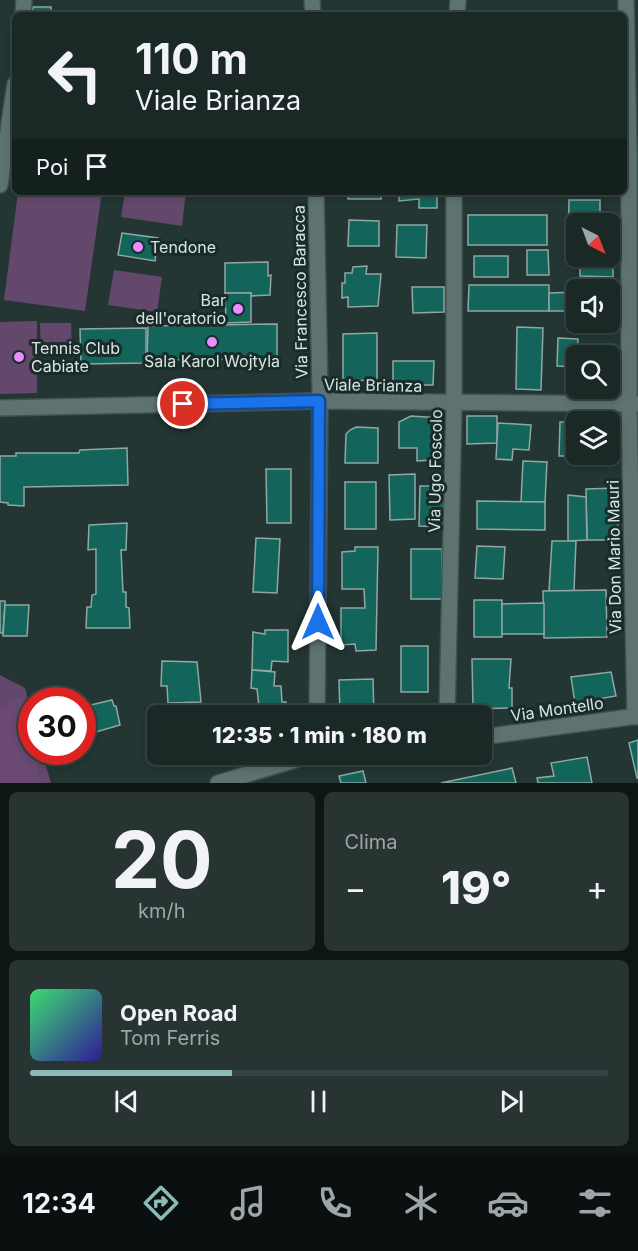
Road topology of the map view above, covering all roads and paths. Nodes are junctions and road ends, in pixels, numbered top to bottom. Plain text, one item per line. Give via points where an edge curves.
1 (627, 22) edge
2 (12, 104) edge
3 (633, 155) edge
4 (0, 185) edge
5 (316, 195) edge
6 (454, 195) edge
7 (319, 401) junction
8 (454, 404) junction
9 (633, 404) edge
10 (0, 408) edge
11 (317, 705) edge
12 (447, 705) edge
13 (636, 717) edge
14 (492, 736) edge
15 (290, 765) edge
16 (254, 778) edge
17 (218, 783) edge

1 - 3 street, Via Don Mario Mauri
2 - 4 street
3 - 9 street, Via Don Mario Mauri
5 - 7 street, Via Francesco Baracca
6 - 8 street, Via Ugo Foscolo
7 - 8 street, Viale Brianza
7 - 10 street, Viale Brianza
7 - 11 street, Via Francesco Baracca
8 - 9 street, Viale Brianza
8 - 12 street, Via Ugo Foscolo
9 - 13 street, Via Don Mario Mauri
13 - 14 street, Via Montello
15 - 16 street
16 - 17 street

